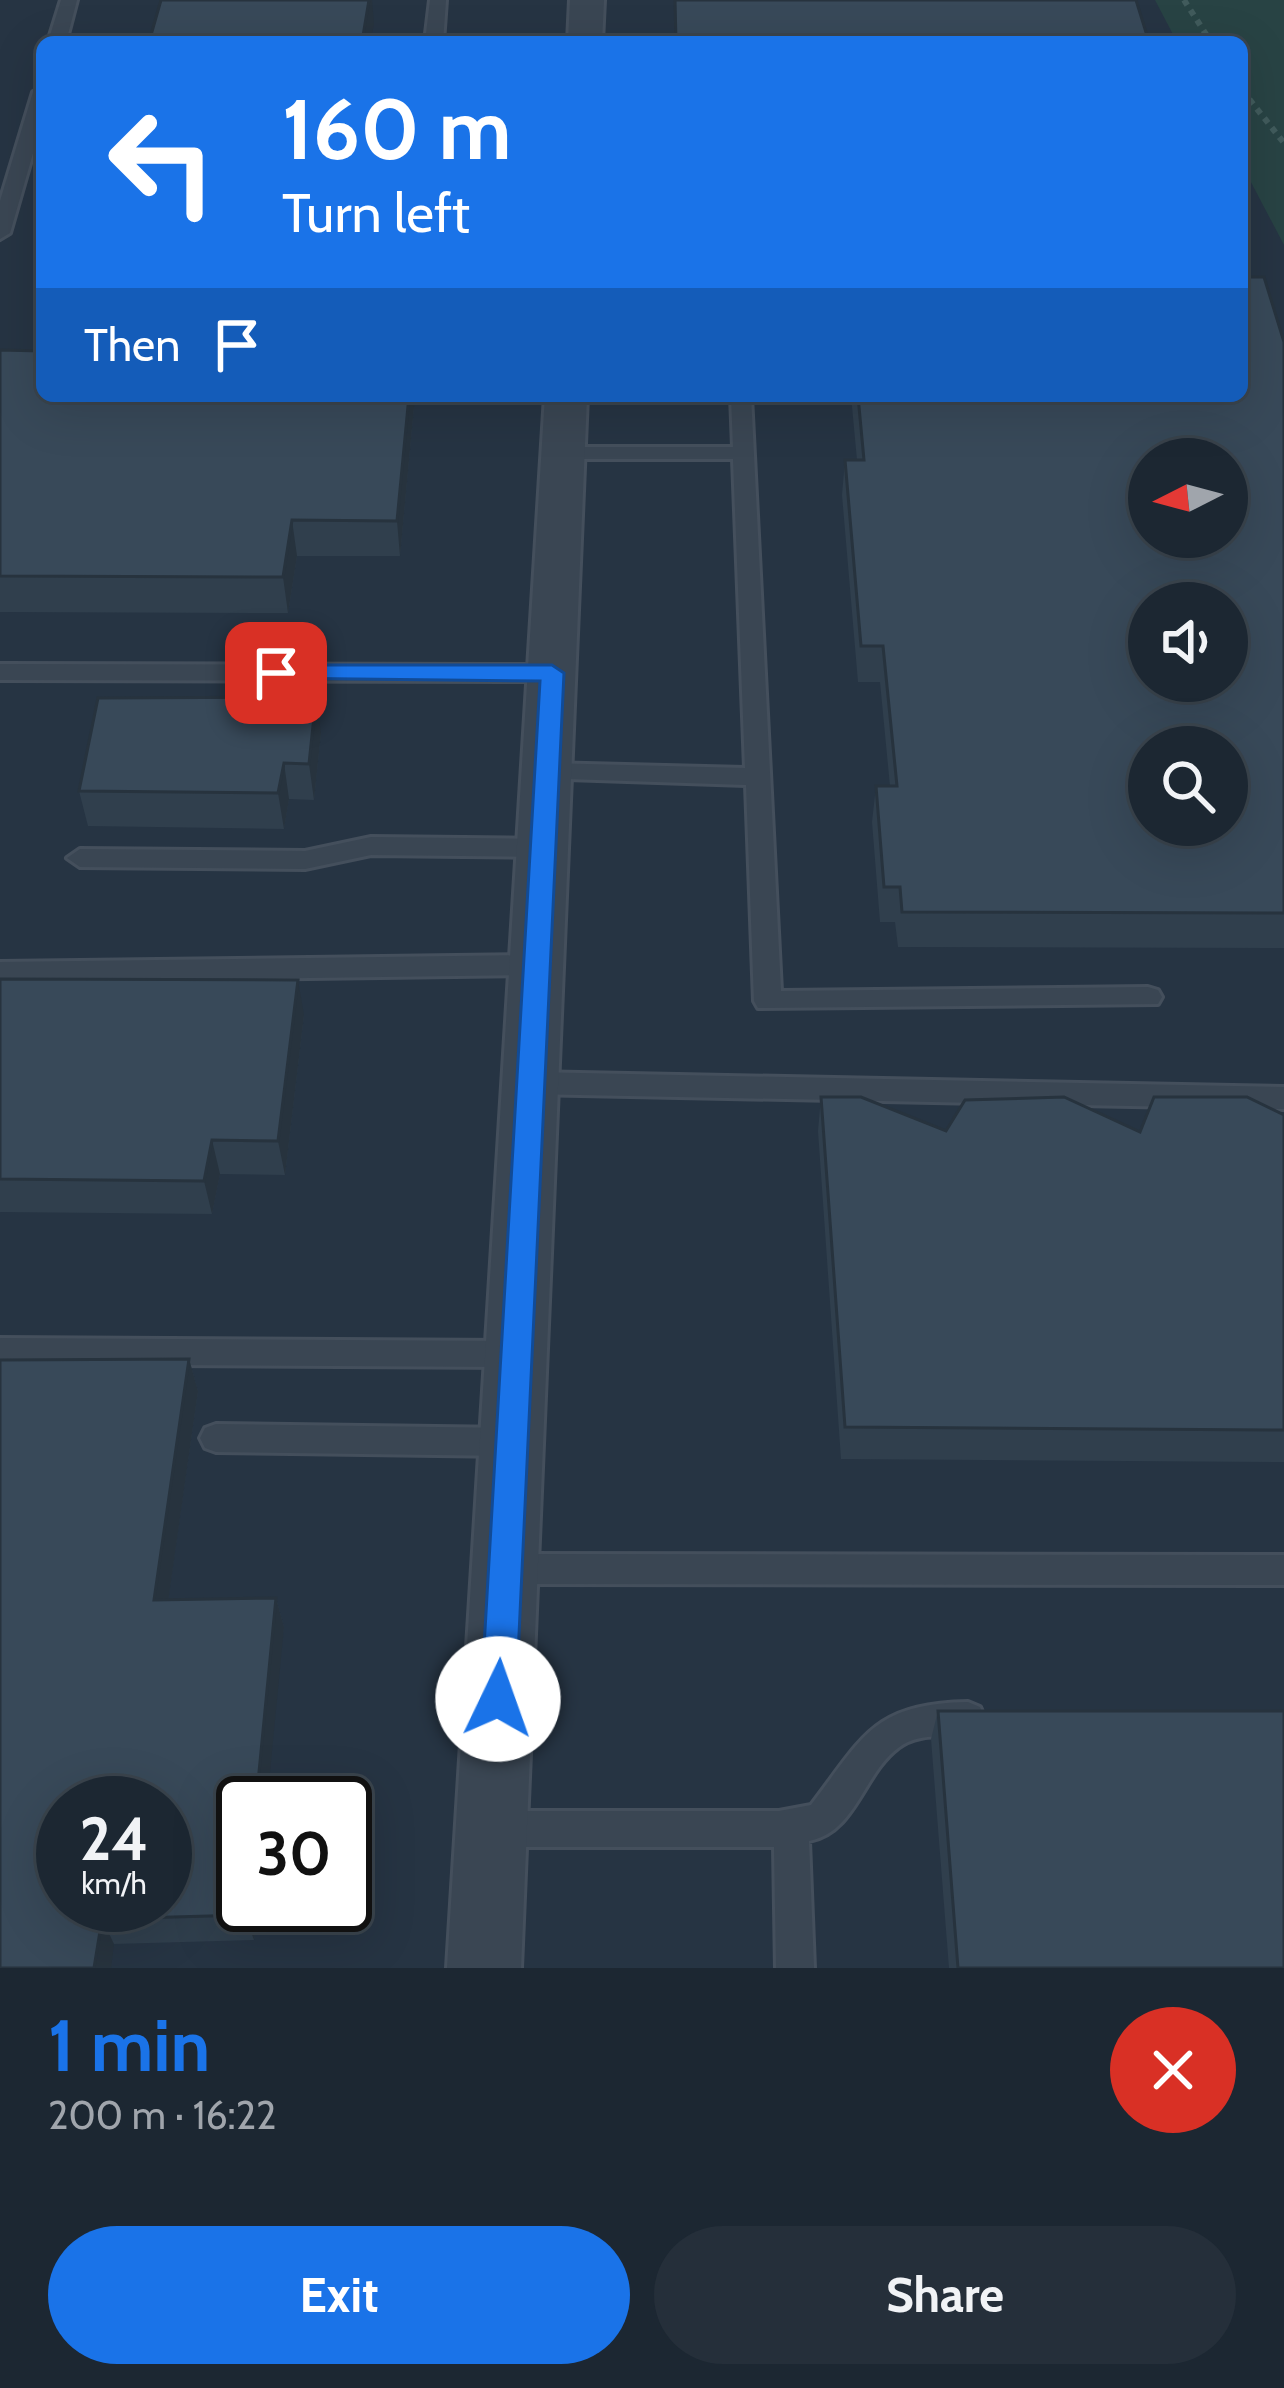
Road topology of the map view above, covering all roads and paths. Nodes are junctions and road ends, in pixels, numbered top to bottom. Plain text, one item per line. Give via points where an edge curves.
1 (69, 0) edge
2 (438, 0) edge
3 (587, 0) edge
4 (1184, 0) edge
5 (59, 36) edge
6 (435, 36) edge
7 (585, 36) edge
8 (1207, 36) edge
9 (1248, 98) edge
10 (36, 112) edge
11 (1284, 143) edge
12 (0, 233) edge
13 (566, 402) edge
14 (741, 402) edge
15 (563, 453) junction
16 (743, 453) junction
17 (0, 672) edge
18 (552, 673) junction
19 (547, 772) junction
20 (759, 777) junction
21 (543, 848) junction
22 (80, 858) dead end
23 (537, 965) junction
24 (0, 972) edge
25 (1148, 997) dead end
26 (531, 1083) junction
27 (1284, 1098) edge
28 (0, 1351) edge
29 (517, 1354) junction
30 (215, 1438) dead end
31 (512, 1442) junction
32 (505, 1569) junction
33 (1284, 1570) edge
34 (1012, 1718) edge
35 (791, 1826) junction
36 (492, 1829) junction
37 (484, 1968) edge
38 (795, 1968) edge

1 - 5 lane
2 - 6 lane
3 - 7 street
4 - 8 path
9 - 11 path
10 - 12 lane
13 - 15 street
14 - 16 lane
15 - 16 lane
15 - 18 street
16 - 20 lane
17 - 18 lane
18 - 19 street
19 - 20 lane
19 - 21 street
20 - 25 lane via 768,1001
21 - 22 lane via 371,846 304,860
21 - 23 street
23 - 24 lane
23 - 26 street
26 - 27 lane
26 - 29 street
28 - 29 lane
29 - 31 street
30 - 31 lane
31 - 32 street
32 - 33 lane
32 - 36 street
34 - 35 lane via 922,1720 885,1736 821,1821
35 - 36 lane
35 - 38 lane
36 - 37 street

